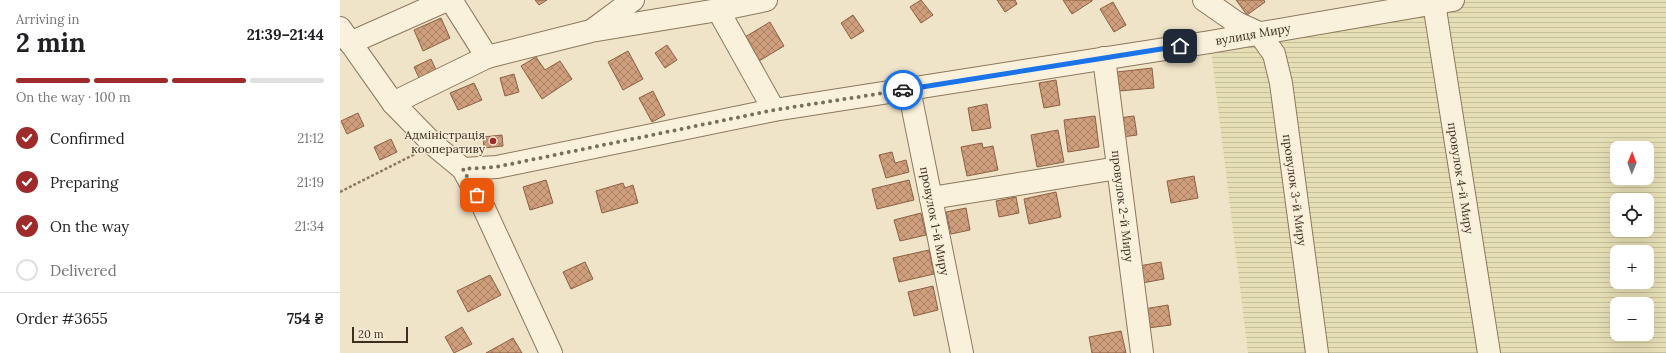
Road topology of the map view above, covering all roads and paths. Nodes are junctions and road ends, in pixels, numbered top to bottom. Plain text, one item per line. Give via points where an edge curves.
1 (447, 0) edge
2 (451, 0) edge
3 (633, 0) edge
4 (766, 0) edge
5 (1204, 0) edge
6 (1443, 2) edge
7 (718, 10) junction
8 (591, 31) junction
9 (1260, 33) junction
10 (345, 36) edge
11 (487, 57) junction
12 (1104, 58) junction
13 (909, 89) junction
14 (393, 103) junction
15 (774, 110) junction
16 (434, 145) junction
17 (1118, 168) junction
18 (463, 169) junction
19 (340, 192) edge
20 (931, 198) junction
21 (551, 353) edge
22 (962, 353) edge
23 (1142, 353) edge
24 (1317, 353) edge
25 (1489, 353) edge

1 - 10 street
2 - 11 street
3 - 8 street
4 - 7 street
5 - 9 street via 1237,24
6 - 9 street, вулиця Миру
6 - 25 street, провулок 4-й Миру
7 - 8 street
7 - 15 street
8 - 11 street
9 - 12 street, вулиця Миру
9 - 24 street, провулок 3-й Миру via 1274,54 1281,83
10 - 14 street
11 - 14 street
12 - 13 street, вулиця Миру
12 - 17 street, провулок 2-й Миру
13 - 15 street, вулиця Миру
13 - 20 street, провулок 1-й Миру
14 - 16 street
15 - 18 street, вулиця Миру via 502,166
16 - 18 street
16 - 19 path
17 - 20 street
17 - 23 street, провулок 2-й Миру
18 - 21 street via 485,210
20 - 22 street, провулок 1-й Миру

